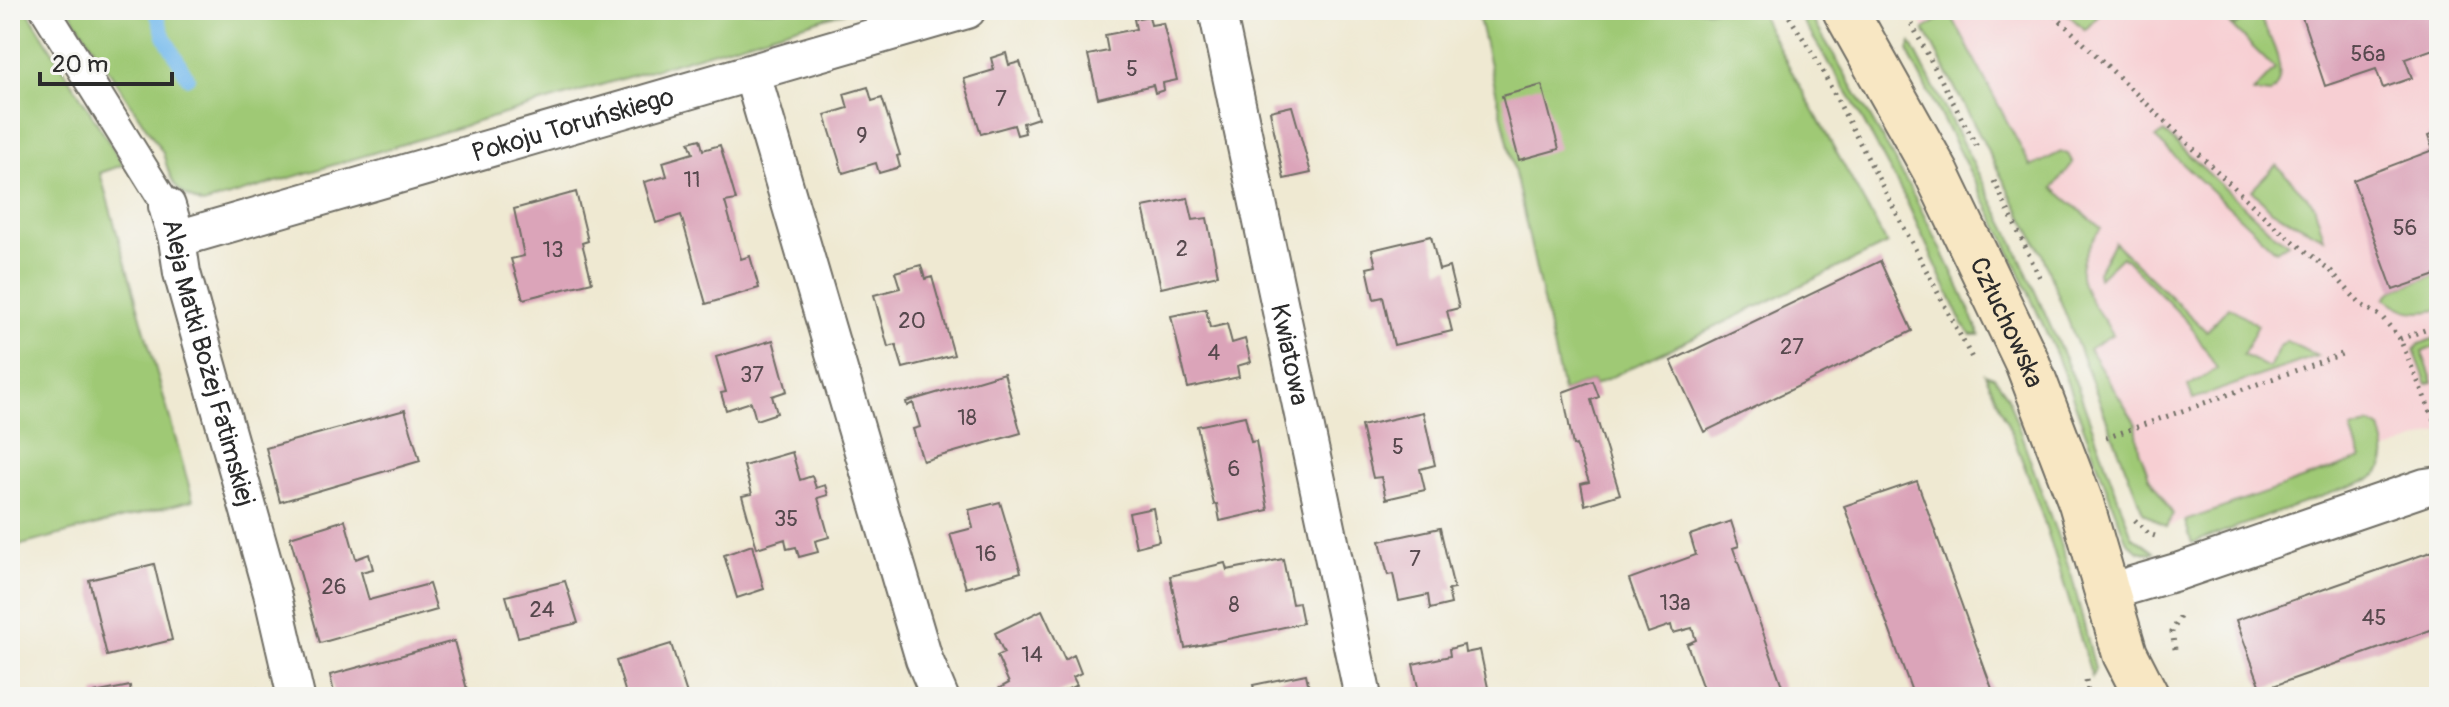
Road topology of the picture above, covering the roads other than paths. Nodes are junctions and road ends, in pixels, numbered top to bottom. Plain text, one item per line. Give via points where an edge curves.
1 (45, 10) edge
2 (967, 10) edge
3 (1217, 10) edge
4 (1845, 10) edge
5 (752, 74) junction
6 (172, 223) junction
7 (2439, 485) edge
8 (2108, 592) junction
9 (2125, 654) junction
10 (296, 697) edge
11 (940, 697) edge
12 (1363, 697) edge
13 (2125, 697) edge
14 (2147, 697) edge

1 - 6 street, Aleja Matki Bożej Fatimskiej
2 - 5 street, Pokoju Toruńskiego
3 - 12 street, Kwiatowa
4 - 8 main road, Człuchowska via 1937,174 2027,362 2081,503
5 - 6 street, Pokoju Toruńskiego
5 - 11 street via 924,659
6 - 10 street, Aleja Matki Bożej Fatimskiej
7 - 8 street
8 - 9 main road, Człuchowska
9 - 13 main road, Człuchowska
9 - 14 main road, Człuchowska

